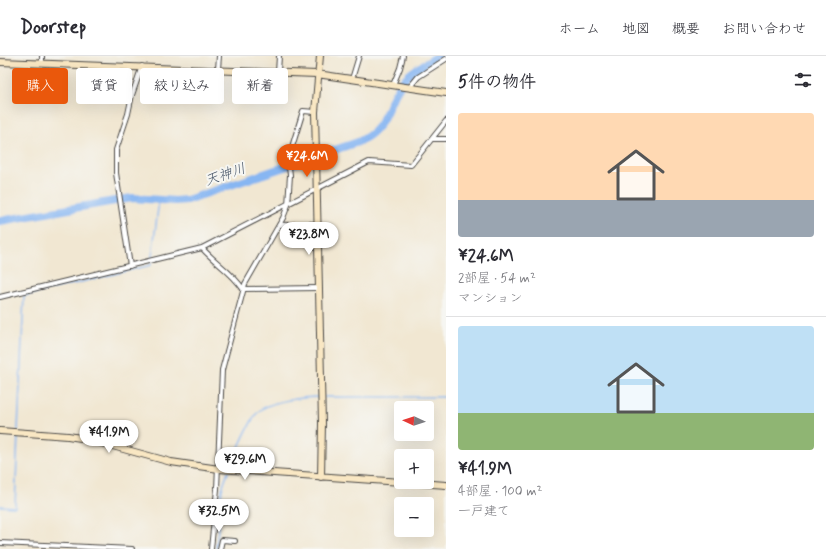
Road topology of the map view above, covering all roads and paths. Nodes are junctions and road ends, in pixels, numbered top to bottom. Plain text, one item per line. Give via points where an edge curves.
1 (219, 56) edge
2 (279, 56) edge
3 (320, 56) edge
4 (359, 56) edge
5 (402, 56) edge
6 (42, 59) edge
7 (446, 59) edge
8 (0, 62) edge
9 (142, 66) junction
10 (180, 68) edge
11 (218, 68) edge
12 (278, 68) edge
13 (288, 73) edge
14 (317, 74) junction
15 (352, 79) junction
16 (393, 85) junction
17 (409, 88) junction
18 (446, 93) edge
19 (315, 112) junction
20 (446, 121) edge
21 (432, 139) junction
22 (446, 139) edge
23 (316, 191) junction
24 (288, 205) junction
25 (317, 224) junction
26 (279, 225) junction
27 (202, 248) junction
28 (130, 266) junction
29 (319, 288) junction
30 (243, 289) junction
31 (0, 297) edge
32 (0, 431) edge
33 (219, 469) junction
34 (321, 476) junction
35 (394, 481) edge
36 (434, 484) edge
37 (446, 485) edge
38 (235, 541) dead end
39 (0, 544) edge
40 (132, 549) edge
41 (211, 549) edge
42 (220, 549) edge

1 - 11 street
2 - 12 street
3 - 14 street
4 - 15 street
5 - 16 street
6 - 8 street
6 - 9 street
7 - 17 street via 418,77
9 - 10 street
9 - 28 street via 116,150 116,173
13 - 14 street
14 - 15 street
14 - 19 street
15 - 16 street
16 - 17 street
17 - 18 street
19 - 23 street
19 - 24 street via 302,111 288,160
20 - 21 street
21 - 22 street
21 - 23 street via 411,166 369,162
23 - 24 street
23 - 25 street
24 - 26 street
24 - 27 street
25 - 26 street
25 - 29 street
26 - 30 street
27 - 28 street
27 - 30 street via 236,278
28 - 31 street
29 - 30 street
29 - 34 street
30 - 33 street via 222,370
32 - 33 street via 87,439 171,462
33 - 34 street
33 - 41 street
34 - 35 street
36 - 37 street
38 - 42 street via 222,540
39 - 40 street

